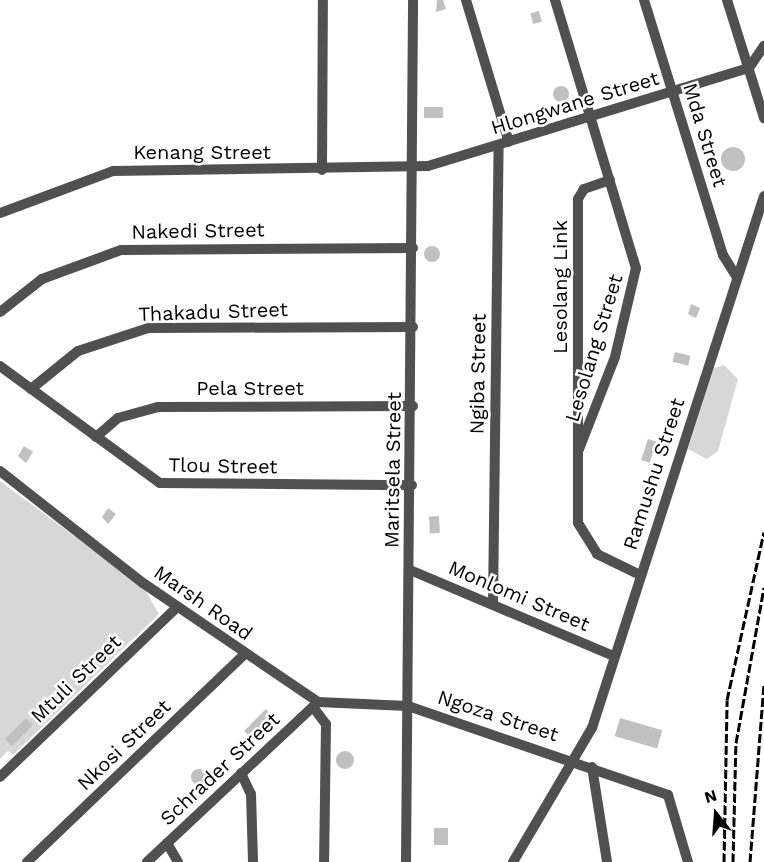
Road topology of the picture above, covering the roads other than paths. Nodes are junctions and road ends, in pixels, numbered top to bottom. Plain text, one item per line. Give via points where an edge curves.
1 (323, 0) edge
2 (413, 0) edge
3 (466, 0) edge
4 (555, 0) edge
5 (644, 0) edge
6 (727, 0) edge
7 (764, 46) edge
8 (749, 68) junction
9 (672, 92) junction
10 (591, 117) junction
11 (764, 118) edge
12 (504, 143) junction
13 (412, 169) junction
14 (322, 170) junction
15 (610, 180) junction
16 (764, 196) edge
17 (2, 207) edge
18 (413, 248) junction
19 (737, 277) junction
20 (0, 312) edge
21 (413, 327) junction
22 (0, 366) edge
23 (31, 389) junction
24 (413, 406) junction
25 (96, 437) junction
26 (578, 452) junction
27 (0, 471) edge
28 (412, 485) junction
29 (410, 570) junction
30 (640, 575) junction
31 (493, 604) junction
32 (177, 607) junction
33 (245, 654) junction
34 (614, 656) junction
35 (316, 705) junction
36 (408, 706) junction
37 (576, 760) junction
38 (592, 767) junction
39 (241, 773) junction
40 (0, 777) edge
41 (167, 843) junction
42 (27, 862) edge
43 (147, 862) edge
44 (178, 862) edge
45 (253, 862) edge
46 (324, 862) edge
47 (406, 862) edge
48 (513, 862) edge
49 (607, 862) edge
50 (688, 862) edge

1 - 14 street
2 - 13 street, Maritsela Street
3 - 12 street, Ngiba Street
4 - 10 street, Lesolang Street
5 - 9 street, Mda Street
6 - 8 street
7 - 8 street
8 - 9 street, Hlongwane Street
8 - 11 street
9 - 10 street, Hlongwane Street
9 - 19 street, Mda Street via 723,255
10 - 12 street, Hlongwane Street
10 - 15 street, Lesolang Street
12 - 13 street, Hlongwane Street
12 - 31 street, Ngiba Street
13 - 14 street, Kenang Street
13 - 18 street, Maritsela Street
14 - 17 street, Kenang Street via 113,171
15 - 26 street, Lesolang Street via 636,266 636,284 594,417
15 - 26 street, Lesolang Link via 584,189 578,200
16 - 19 street, Ramushu Street
18 - 20 street, Nakedi Street via 121,250 42,279
18 - 21 street, Maritsela Street
19 - 30 street, Ramushu Street
21 - 23 street, Thakadu Street via 148,328 78,351
21 - 24 street, Maritsela Street
22 - 23 street, Tlou Street
23 - 25 street, Tlou Street
24 - 25 street, Pela Street via 158,407 118,418
24 - 28 street, Maritsela Street
25 - 28 street, Tlou Street via 152,480 167,484
26 - 30 street, Lesolang Street via 581,536 597,554
27 - 32 street, Marsh Road
28 - 29 street, Maritsela Street
29 - 31 street, Monlomi Street
29 - 36 street, Maritsela Street
30 - 34 street, Ramushu Street
31 - 34 street, Monlomi Street
32 - 33 street, Marsh Road
32 - 40 street, Mtuli Street
33 - 35 street, Marsh Road
33 - 42 street, Nkosi Street
34 - 37 street, Ramushu Street
35 - 36 street
35 - 39 street, Schrader Street
35 - 46 street via 326,724
36 - 37 street, Ngoza Street
36 - 47 street, Maritsela Street
37 - 38 street, Ngoza Street
37 - 48 street, Ramushu Street
38 - 49 street
38 - 50 street, Ngoza Street via 670,797
39 - 41 street, Schrader Street
39 - 45 street via 251,794
41 - 43 street, Schrader Street
41 - 44 street

